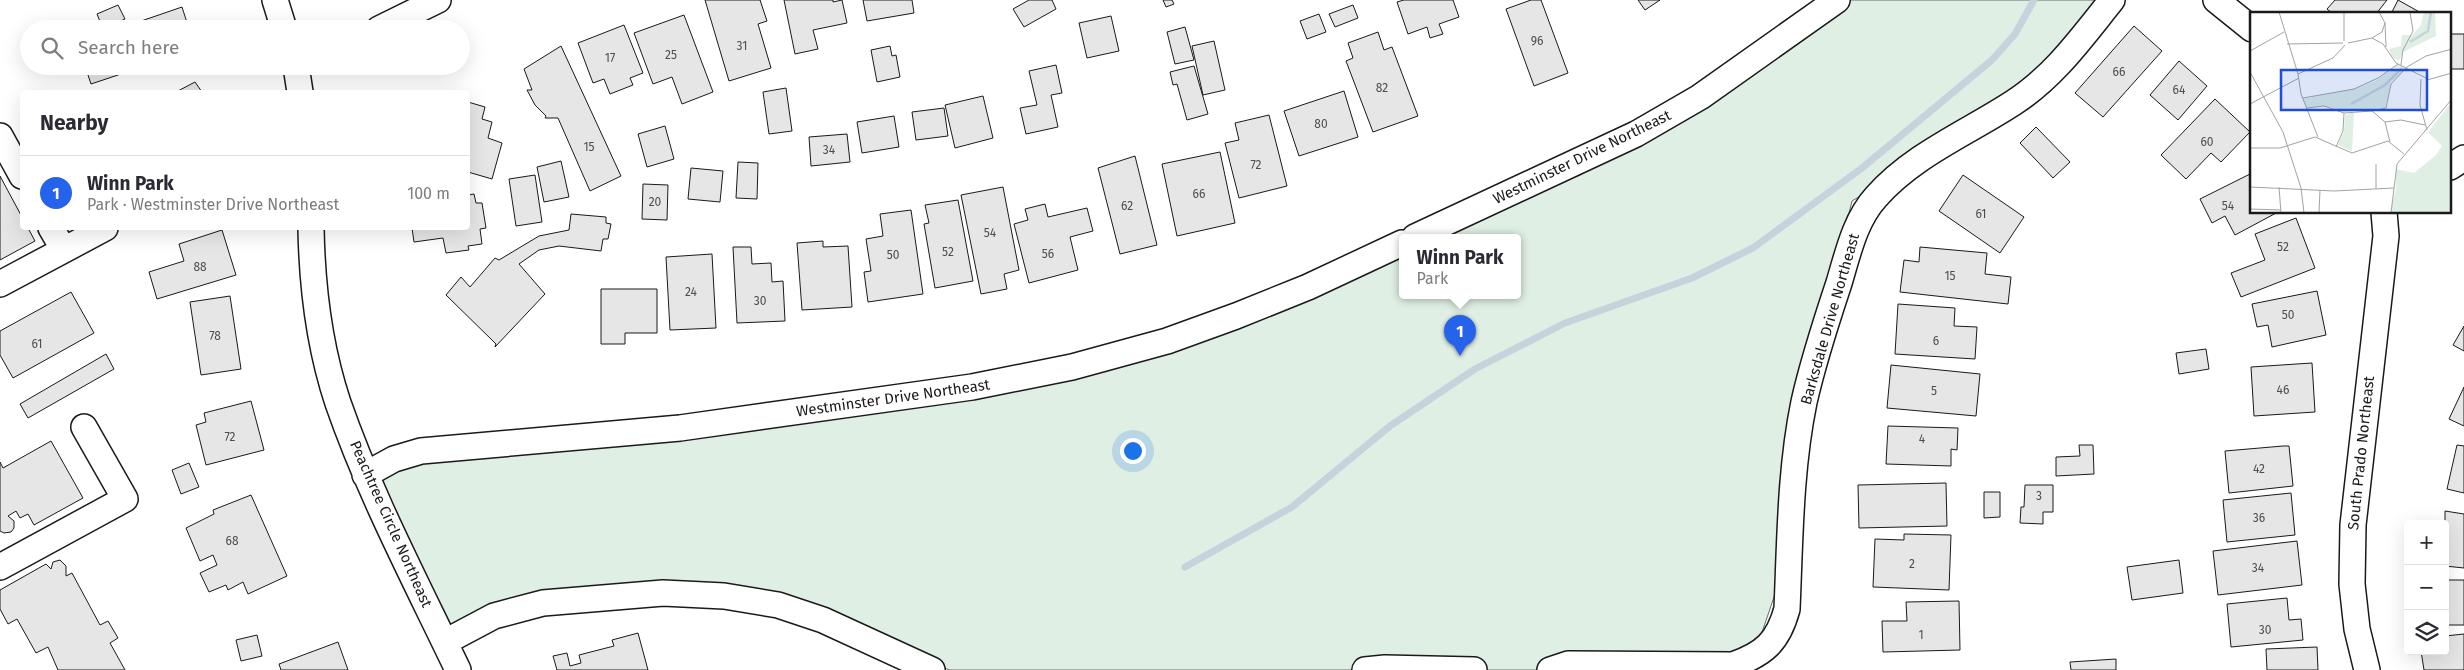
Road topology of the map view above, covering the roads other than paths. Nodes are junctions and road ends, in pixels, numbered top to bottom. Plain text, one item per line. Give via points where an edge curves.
1 (275, 0) edge
2 (438, 0) edge
3 (1837, 0) edge
4 (2112, 0) edge
5 (2216, 0) edge
6 (1823, 8) edge
7 (281, 20) edge
8 (397, 20) edge
9 (2250, 27) edge
10 (297, 75) edge
11 (300, 90) edge
12 (0, 136) edge
13 (2464, 158) edge
14 (2452, 166) edge
15 (20, 172) edge
16 (2401, 214) edge
17 (2385, 224) edge
18 (53, 230) edge
19 (101, 230) edge
20 (311, 230) edge
21 (1421, 234) edge
22 (1399, 244) edge
23 (64, 250) junction
24 (0, 284) edge
25 (84, 427) dead end
26 (365, 475) junction
27 (0, 567) edge
28 (445, 642) junction
29 (458, 670) edge
30 (932, 670) edge
31 (1365, 670) edge
32 (1474, 670) edge
33 (1550, 670) edge
34 (2367, 670) edge

1 - 7 street
2 - 8 street
3 - 6 street, Westminster Drive Northeast
4 - 33 street, Barksdale Drive Northeast via 2058,66 2014,102 1913,164 1876,197 1858,223 1804,404 1793,481 1786,610 1773,641 1756,657 1733,665 1568,664
5 - 9 street
6 - 21 street, Westminster Drive Northeast via 1700,97 1636,134
10 - 11 street
12 - 15 street
13 - 14 street
16 - 17 street
17 - 34 street, South Prado Northeast via 2353,525 2352,584 2357,629
18 - 23 street
19 - 23 street
20 - 26 street, Peachtree Circle Northeast via 319,323 338,401
22 - 26 street, Westminster Drive Northeast via 1236,316 1072,367 972,388 689,426 421,451 394,459
23 - 24 street
25 - 27 street via 125,499
26 - 28 street, Peachtree Circle Northeast
28 - 29 street, Peachtree Circle Northeast
28 - 30 street via 494,616 544,603 663,593 724,596 778,605 824,620
31 - 32 street

